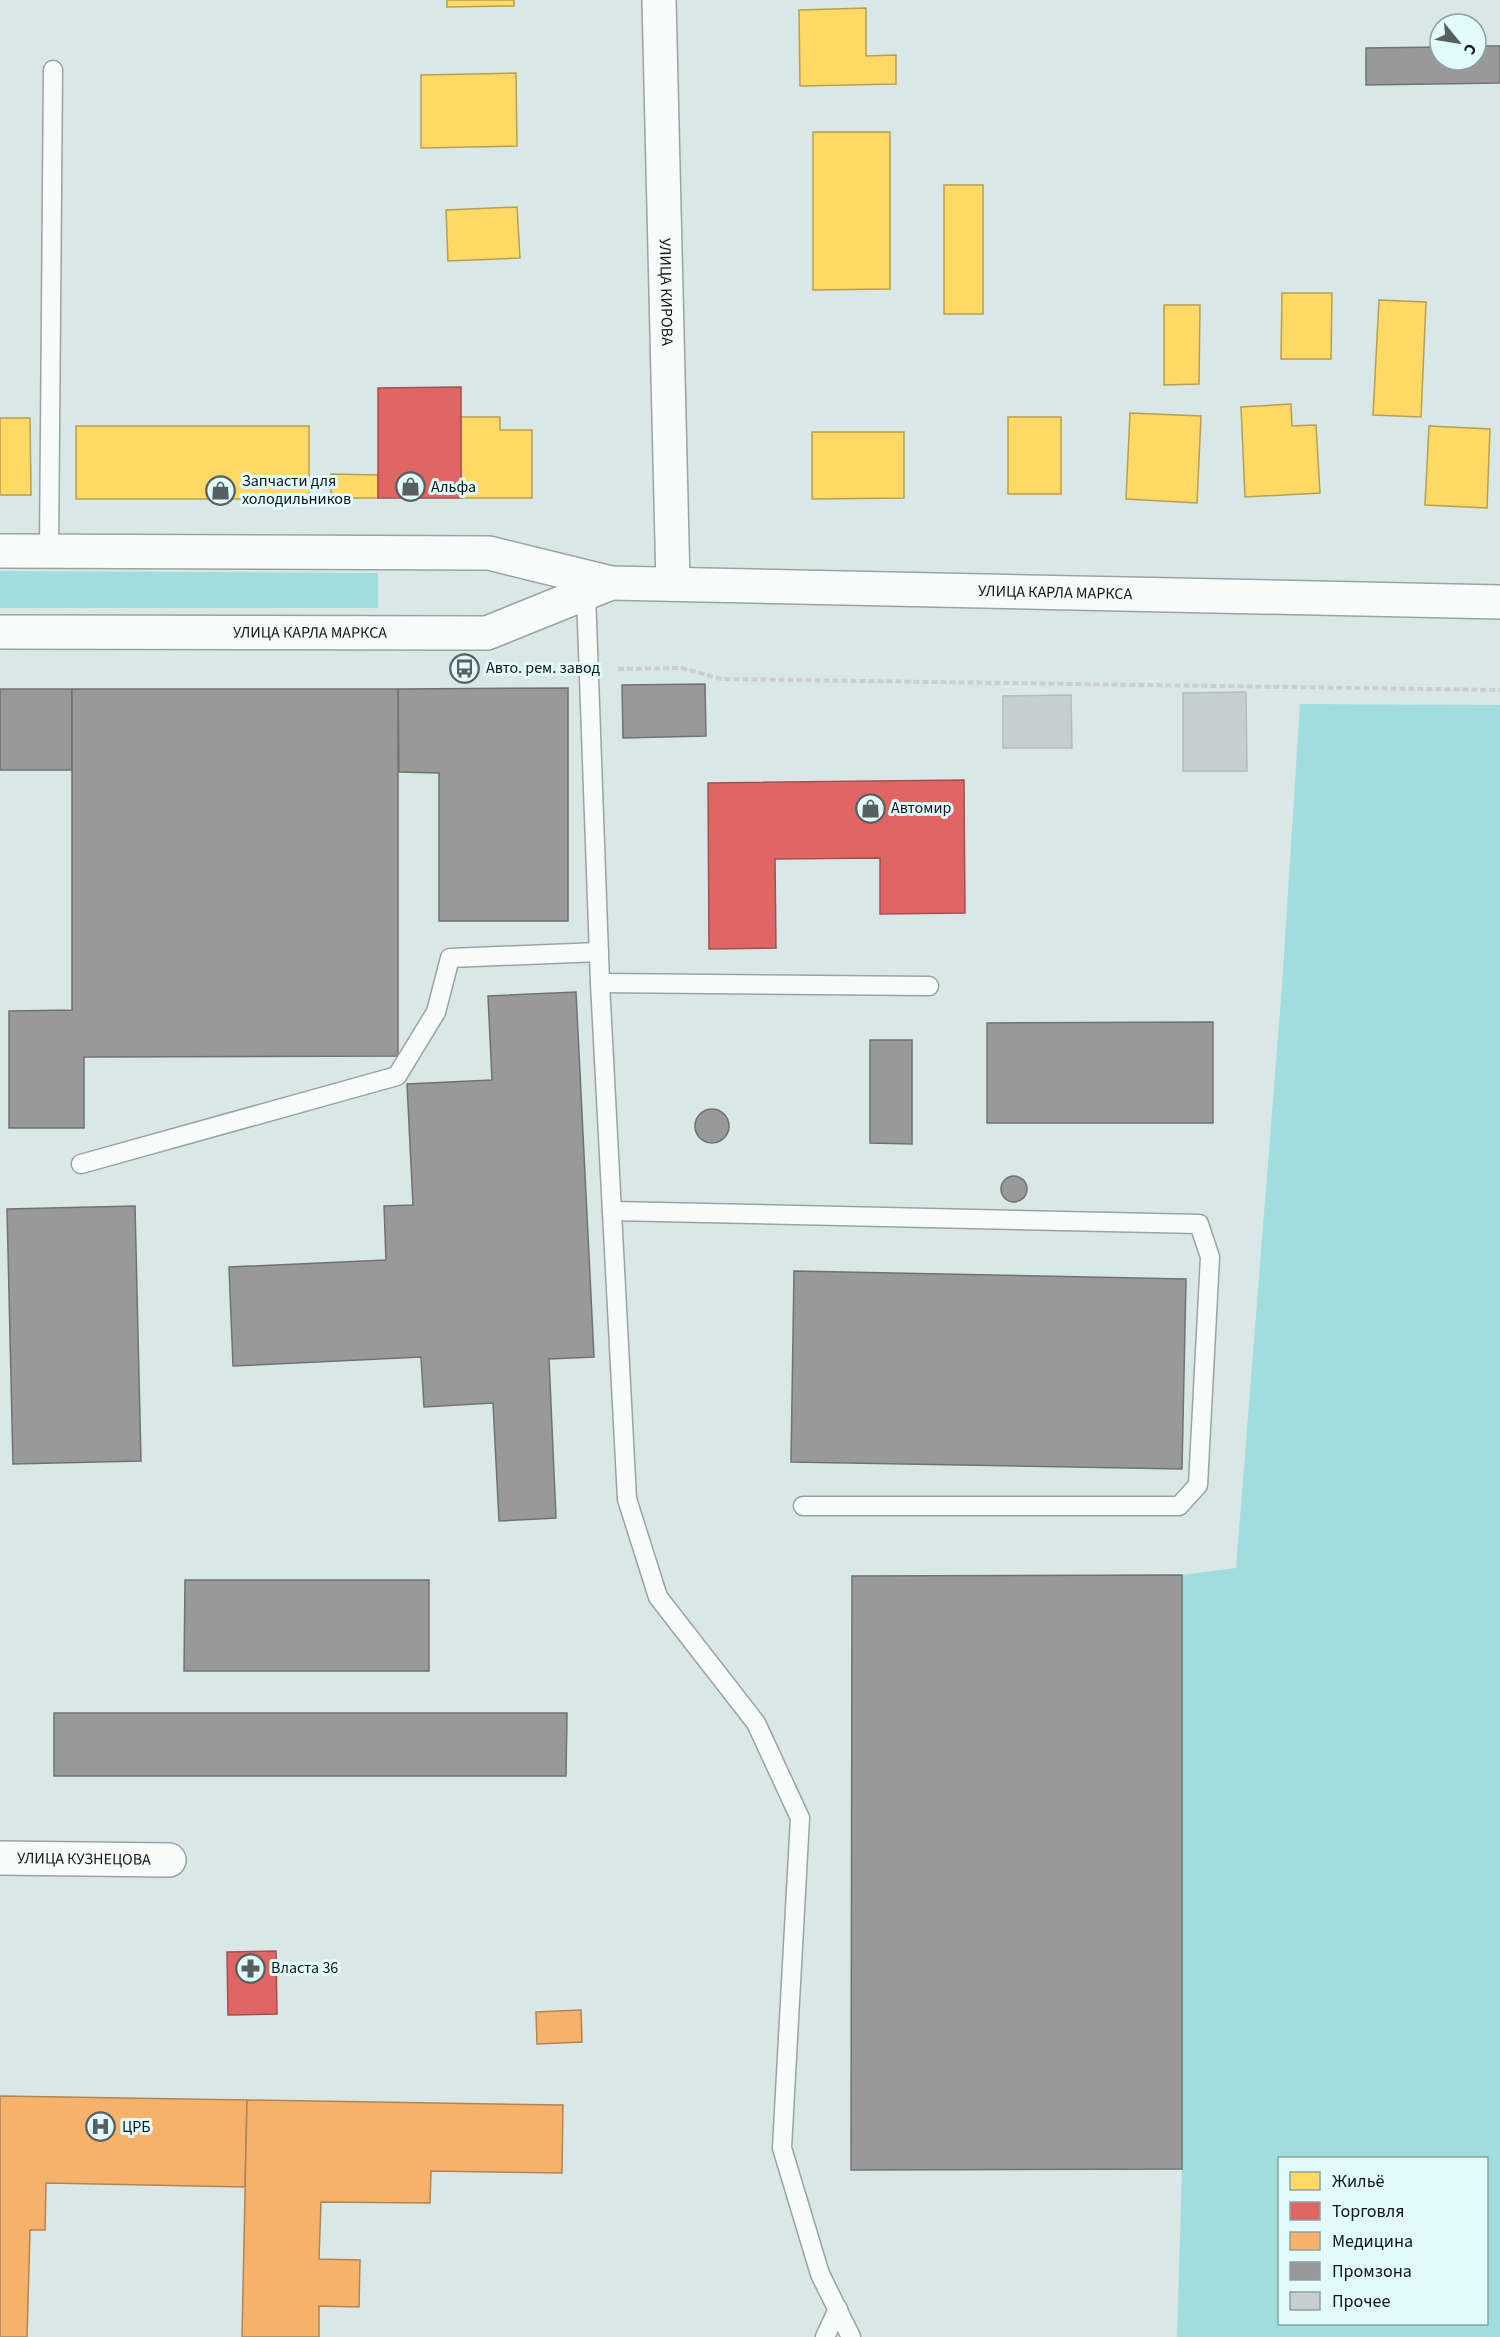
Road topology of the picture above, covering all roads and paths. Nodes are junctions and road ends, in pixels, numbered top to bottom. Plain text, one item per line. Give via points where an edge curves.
1 (659, 0) edge
2 (53, 70) dead end
3 (0, 551) edge
4 (48, 551) junction
5 (673, 584) junction
6 (599, 588) junction
7 (1500, 603) edge
8 (0, 632) edge
9 (608, 669) dead end
10 (1500, 690) edge
11 (599, 952) junction
12 (600, 983) junction
13 (929, 986) dead end
14 (81, 1164) dead end
15 (612, 1211) junction
16 (803, 1506) dead end
17 (0, 1858) edge
18 (169, 1860) dead end
19 (838, 2309) junction
20 (825, 2337) edge
21 (851, 2337) edge

1 - 5 main road, УЛИЦА КИРОВА
2 - 4 lane
3 - 4 main road, УЛИЦА КАРЛА МАРКСА
4 - 6 main road, УЛИЦА КАРЛА МАРКСА via 489,553
5 - 6 main road, УЛИЦА КАРЛА МАРКСА
5 - 7 main road, УЛИЦА КАРЛА МАРКСА
6 - 8 main road, УЛИЦА КАРЛА МАРКСА via 487,633
6 - 11 lane
9 - 10 path via 682,668 733,679
11 - 12 lane
11 - 14 lane via 450,958 436,1012 397,1076
12 - 13 lane
12 - 15 lane
15 - 16 lane via 1199,1224 1210,1257 1198,1485 1179,1506
15 - 19 lane via 627,1499 658,1597 756,1723 800,1818 782,2148 820,2274
17 - 18 main road, УЛИЦА КУЗНЕЦОВА
19 - 20 lane
19 - 21 lane

